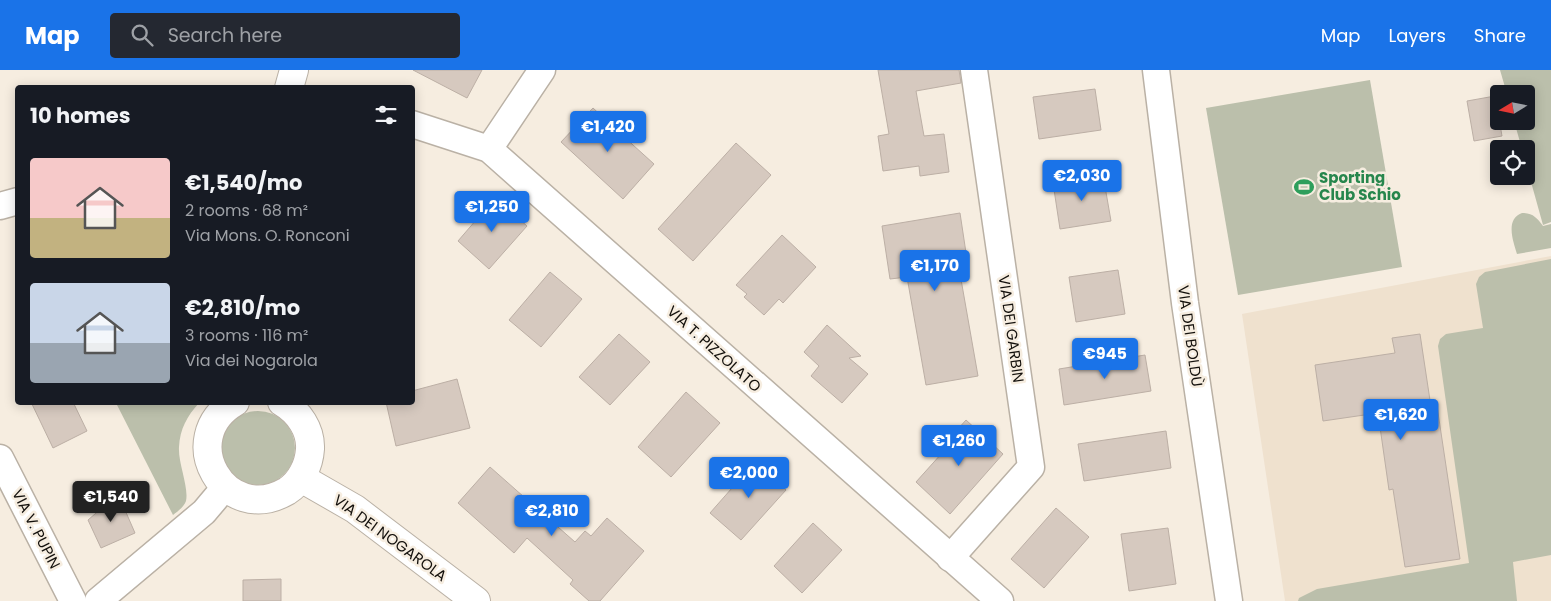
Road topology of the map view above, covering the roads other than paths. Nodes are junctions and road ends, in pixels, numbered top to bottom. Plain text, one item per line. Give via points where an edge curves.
1 (542, 70) edge
2 (974, 70) edge
3 (1156, 70) edge
4 (415, 125) edge
5 (489, 149) junction
6 (15, 202) edge
7 (0, 206) edge
8 (230, 405) edge
9 (287, 405) edge
10 (0, 458) edge
11 (301, 478) junction
12 (225, 487) junction
13 (950, 558) junction
14 (73, 601) edge
15 (98, 601) edge
16 (476, 601) edge
17 (1000, 601) edge
18 (1229, 601) edge

1 - 5 street
2 - 13 street, VIA DEI GARBIN via 1031,468
3 - 18 street, VIA DEI BOLDÙ via 1185,303
4 - 5 street, VIA T. PIZZOLATO
5 - 13 street, VIA T. PIZZOLATO
6 - 7 street
8 - 12 street via 214,422 208,439 213,473
9 - 11 street via 301,418 308,432 308,464
10 - 14 street, VIA V. PUPIN
11 - 12 street via 279,496 265,499 250,499
11 - 16 street, VIA DEI NOGAROLA via 355,508
12 - 15 street via 204,512
13 - 17 street, VIA T. PIZZOLATO

